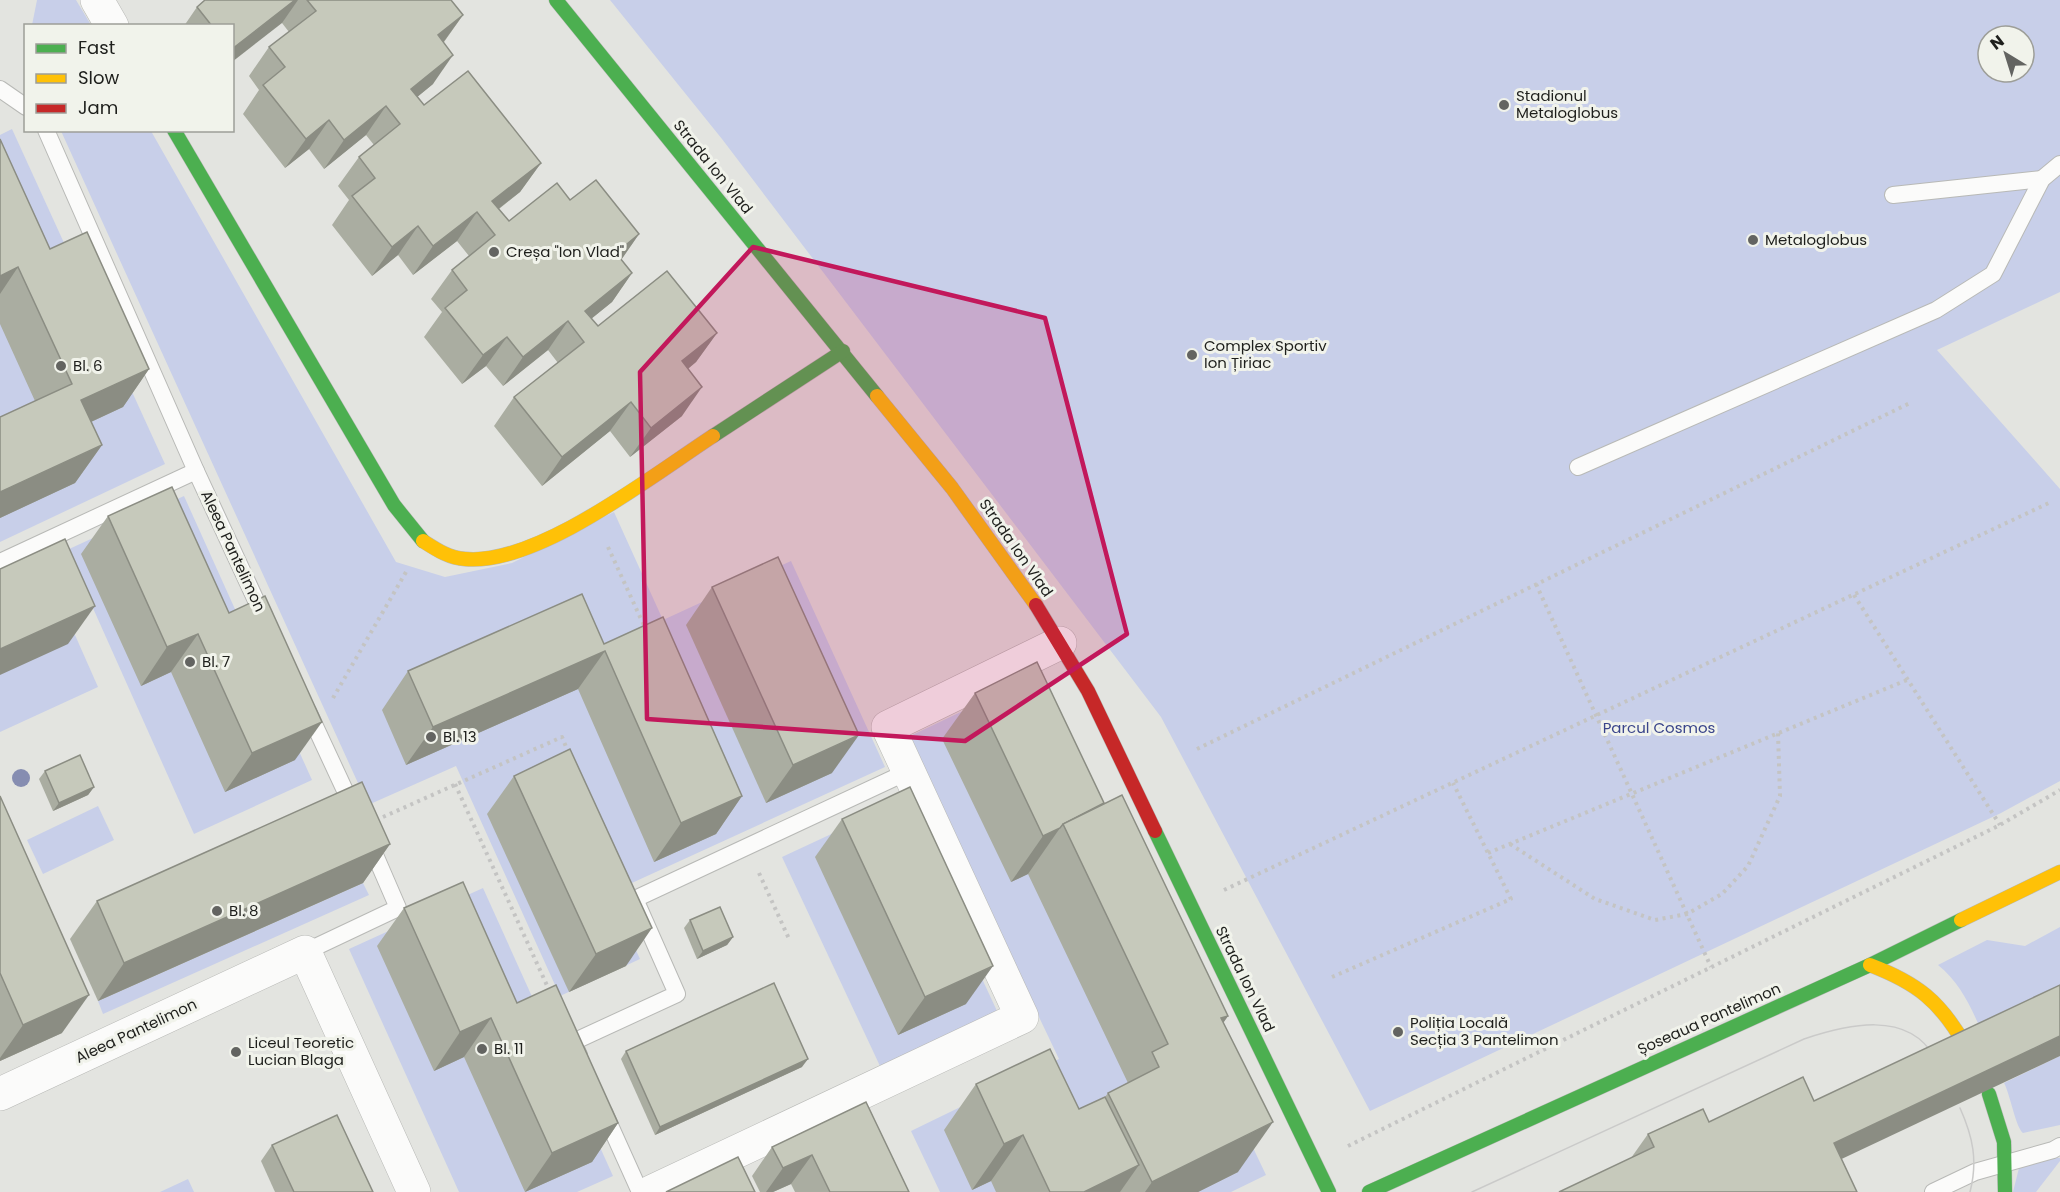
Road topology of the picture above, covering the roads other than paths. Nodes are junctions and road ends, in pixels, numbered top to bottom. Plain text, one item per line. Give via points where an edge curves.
1 (97, 0) edge
2 (556, 0) edge
3 (111, 24) edge
4 (0, 89) edge
5 (24, 106) edge
6 (47, 132) edge
7 (175, 132) edge
8 (2060, 165) edge
9 (2042, 179) junction
10 (1893, 195) dead end
11 (843, 351) junction
12 (1578, 467) dead end
13 (196, 471) junction
14 (0, 562) edge
15 (271, 632) edge
16 (1060, 643) junction
17 (301, 696) edge
18 (907, 772) junction
19 (2060, 872) edge
20 (304, 952) junction
21 (1870, 965) junction
22 (1965, 1045) edge
23 (588, 1074) edge
24 (0, 1094) edge
25 (1989, 1094) edge
26 (597, 1096) edge
27 (2060, 1146) edge
28 (2006, 1163) junction
29 (414, 1192) edge
30 (640, 1192) edge
31 (651, 1192) edge
32 (1329, 1192) edge
33 (1369, 1192) edge
34 (1933, 1192) edge
35 (2005, 1192) edge

1 - 3 street
2 - 11 street, Strada Ion Vlad
4 - 5 lane
6 - 13 lane, Aleea Pantelimon
7 - 11 street via 394,506 424,541 443,553 465,559 509,555 593,514
8 - 9 lane
9 - 10 lane
9 - 12 lane via 1993,274 1936,310
11 - 16 street, Strada Ion Vlad via 952,488
13 - 14 lane
13 - 15 lane, Aleea Pantelimon
16 - 18 street via 888,727
16 - 32 street, Strada Ion Vlad via 1088,691
17 - 20 lane, Aleea Pantelimon via 398,908
18 - 23 lane via 635,899 677,994 573,1042
18 - 31 street via 1022,1017 866,1105
19 - 21 street, Șoseaua Pantelimon
20 - 24 street, Aleea Pantelimon
20 - 29 street
21 - 22 street via 1923,988 1946,1014
21 - 33 street, Șoseaua Pantelimon
25 - 28 street via 2004,1142
26 - 30 lane
27 - 28 lane
28 - 34 lane via 1975,1172
28 - 35 street

